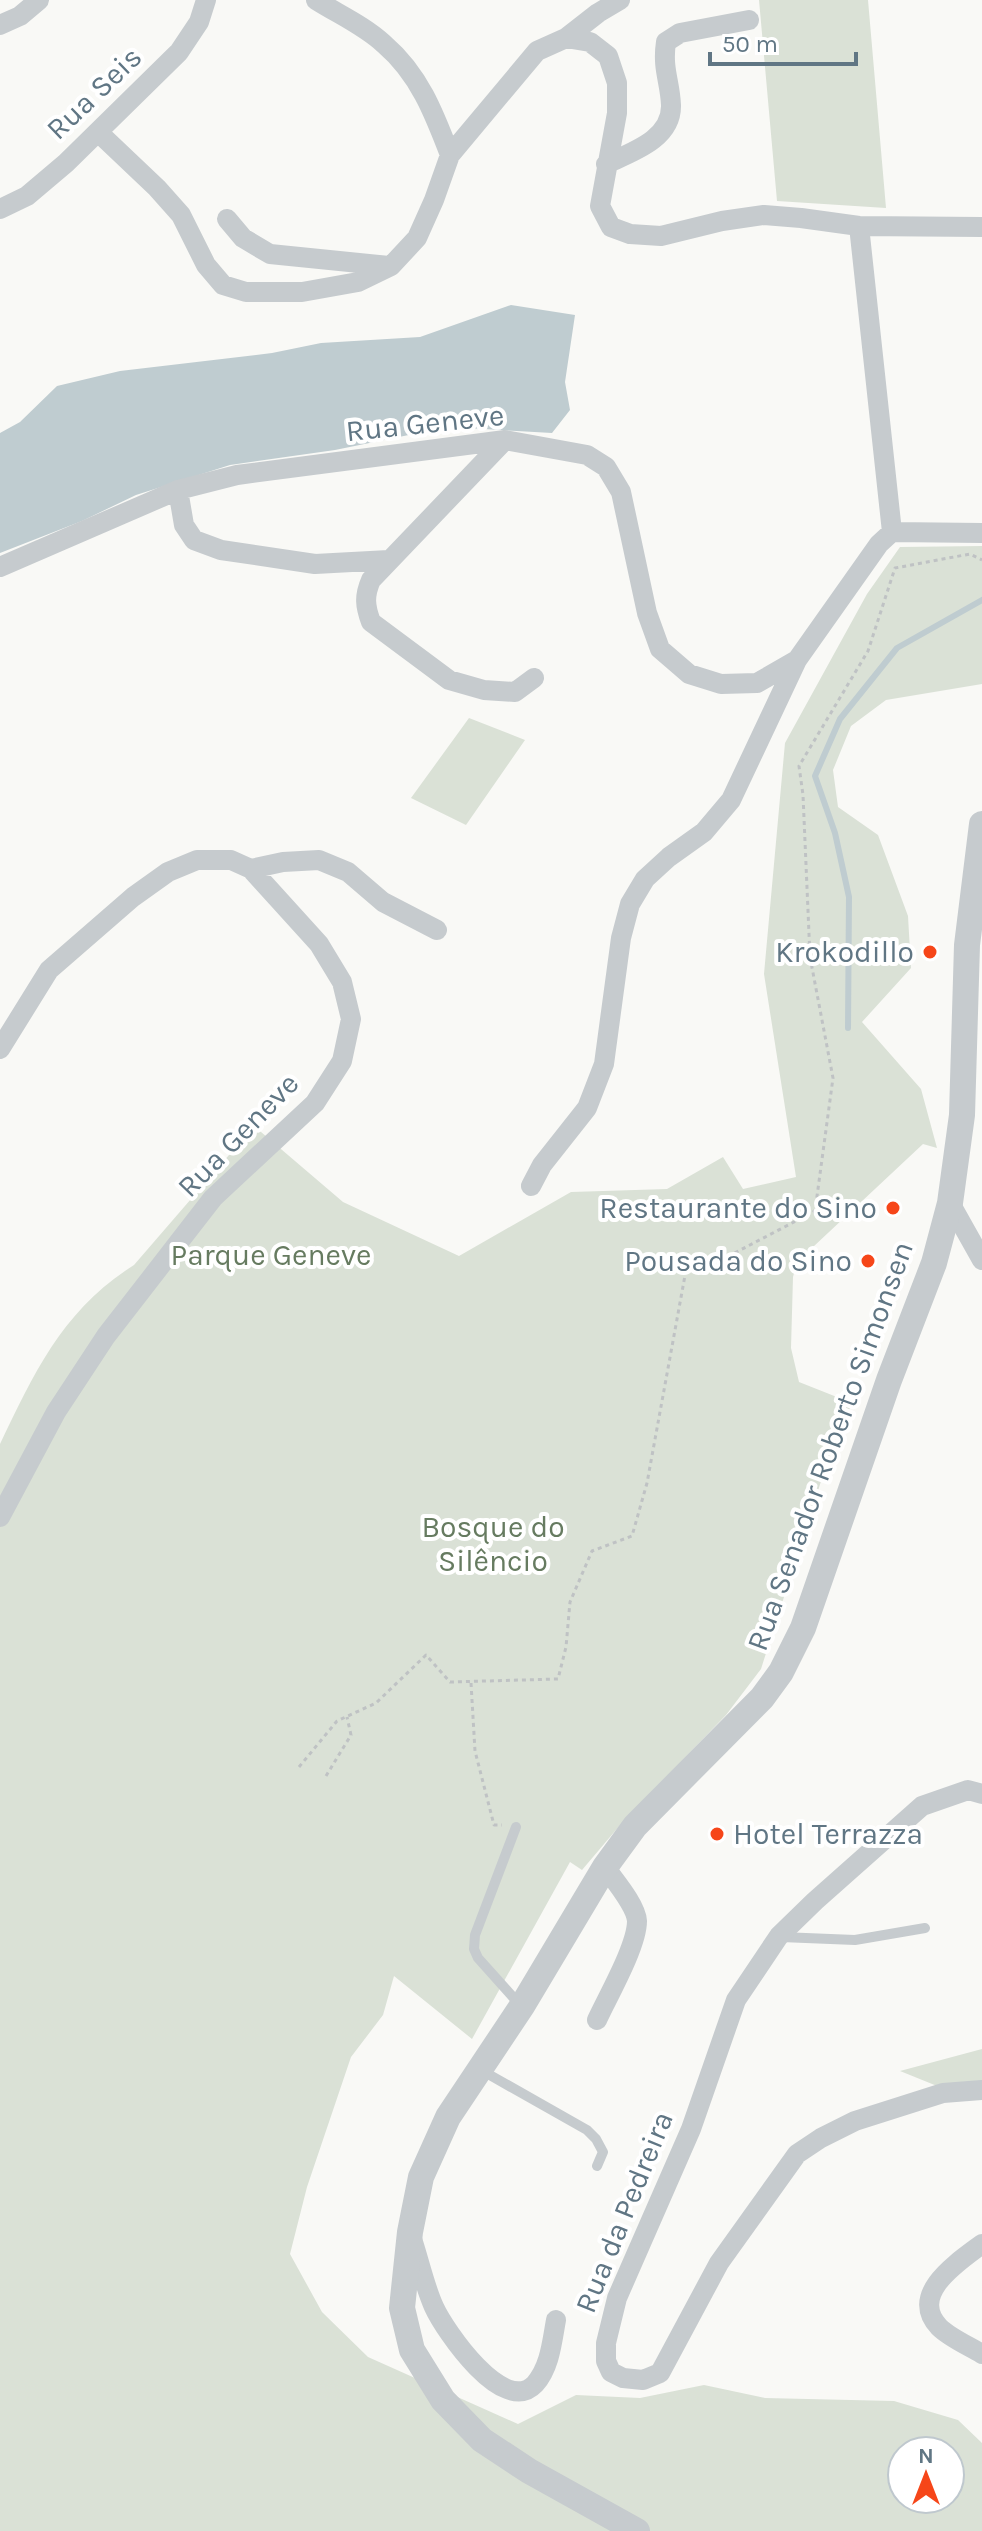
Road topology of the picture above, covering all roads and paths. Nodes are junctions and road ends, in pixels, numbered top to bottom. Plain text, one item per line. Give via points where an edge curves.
1 (39, 0) edge
2 (206, 0) edge
3 (316, 0) edge
4 (620, 0) edge
5 (749, 20) dead end
6 (0, 25) edge
7 (566, 38) junction
8 (98, 132) junction
9 (450, 155) junction
10 (606, 164) junction
11 (0, 209) edge
12 (227, 219) dead end
13 (859, 226) junction
14 (982, 227) edge
15 (391, 266) junction
16 (505, 440) junction
17 (178, 490) junction
18 (892, 532) junction
19 (982, 533) edge
20 (389, 560) junction
21 (982, 560) edge
22 (0, 567) edge
23 (797, 660) junction
24 (534, 678) dead end
25 (982, 824) edge
26 (251, 869) junction
27 (437, 930) dead end
28 (0, 1049) edge
29 (531, 1186) dead end
30 (950, 1203) junction
31 (982, 1260) edge
32 (0, 1517) edge
33 (471, 1683) junction
34 (347, 1717) junction
35 (299, 1767) dead end
36 (326, 1776) dead end
37 (982, 1794) edge
38 (516, 1827) joint
39 (605, 1867) junction
40 (925, 1928) dead end
41 (779, 1936) junction
42 (522, 2006) junction
43 (597, 2020) dead end
44 (479, 2069) junction
45 (982, 2090) edge
46 (597, 2166) dead end
47 (410, 2232) junction
48 (982, 2244) edge
49 (556, 2320) dead end
50 (982, 2354) edge
51 (637, 2531) edge

1 - 6 street
2 - 8 street, Rua Seis via 179,52
3 - 9 street via 383,42 406,67 430,103
4 - 7 street
5 - 10 street via 680,33 666,42 663,61 671,107 664,131
7 - 9 street via 537,51
7 - 10 street via 590,42 608,56 617,83 617,113
8 - 11 street, Rua Seis via 27,196
8 - 15 street via 181,215 206,265 223,285 246,292 302,292 358,282
9 - 15 street via 417,238
10 - 13 street via 600,206 611,227 630,234 661,236 764,215
12 - 15 street via 243,238 270,254
13 - 14 street
13 - 18 street
16 - 17 street, Rua Geneve via 237,475
16 - 20 street
16 - 23 street, Rua Geneve via 587,455 606,467 621,492 660,649 689,674 721,684 757,683
17 - 20 street via 184,525 194,540 221,550 315,564
17 - 22 street, Rua Geneve
18 - 19 street
18 - 23 street, Rua Geneve
20 - 24 street via 365,592 371,622 449,680 515,692
21 - 33 path via 970,554 895,568 868,651 799,766 810,957 833,1078 815,1211 725,1258 686,1270 647,1483 632,1536 592,1551 570,1602 558,1679
23 - 29 street via 731,800 704,832 645,879 630,904 604,1064 587,1108
25 - 30 street, Rua Senador Roberto Simonsen via 967,945 962,1115
26 - 27 street via 319,860 348,872 383,902
26 - 28 street via 231,860 197,860 168,872 133,897 49,970
26 - 32 street, Rua Geneve via 319,944 342,982 351,1019 342,1061 315,1103 213,1198 106,1336 56,1412
30 - 31 street
30 - 39 street, Rua Senador Roberto Simonsen via 934,1263 803,1628 781,1672 762,1698 635,1826
33 - 34 path via 450,1682 426,1655 376,1703
33 - 38 path via 475,1751 494,1825
34 - 35 path via 337,1721
34 - 36 path via 351,1735
37 - 41 street, Rua da Pedreira via 968,1790 922,1806
38 - 42 lane via 474,1949
39 - 42 street, Rua Senador Roberto Simonsen
39 - 43 street via 637,1919 632,1943
40 - 41 lane via 855,1940
41 - 45 street, Rua da Pedreira via 736,2000 691,2129 617,2298 606,2343 611,2372 643,2380 660,2373 719,2263 797,2154 855,2121 943,2093
42 - 44 street, Rua Senador Roberto Simonsen
44 - 46 lane via 587,2130 603,2152
44 - 47 street, Rua Senador Roberto Simonsen via 448,2117 421,2177
47 - 49 street via 435,2308 459,2346 501,2387 518,2392 534,2386 548,2362
47 - 51 street, Rua Senador Roberto Simonsen via 402,2308 412,2350 443,2400 482,2440
48 - 50 street via 947,2271 932,2291 929,2306 941,2329

